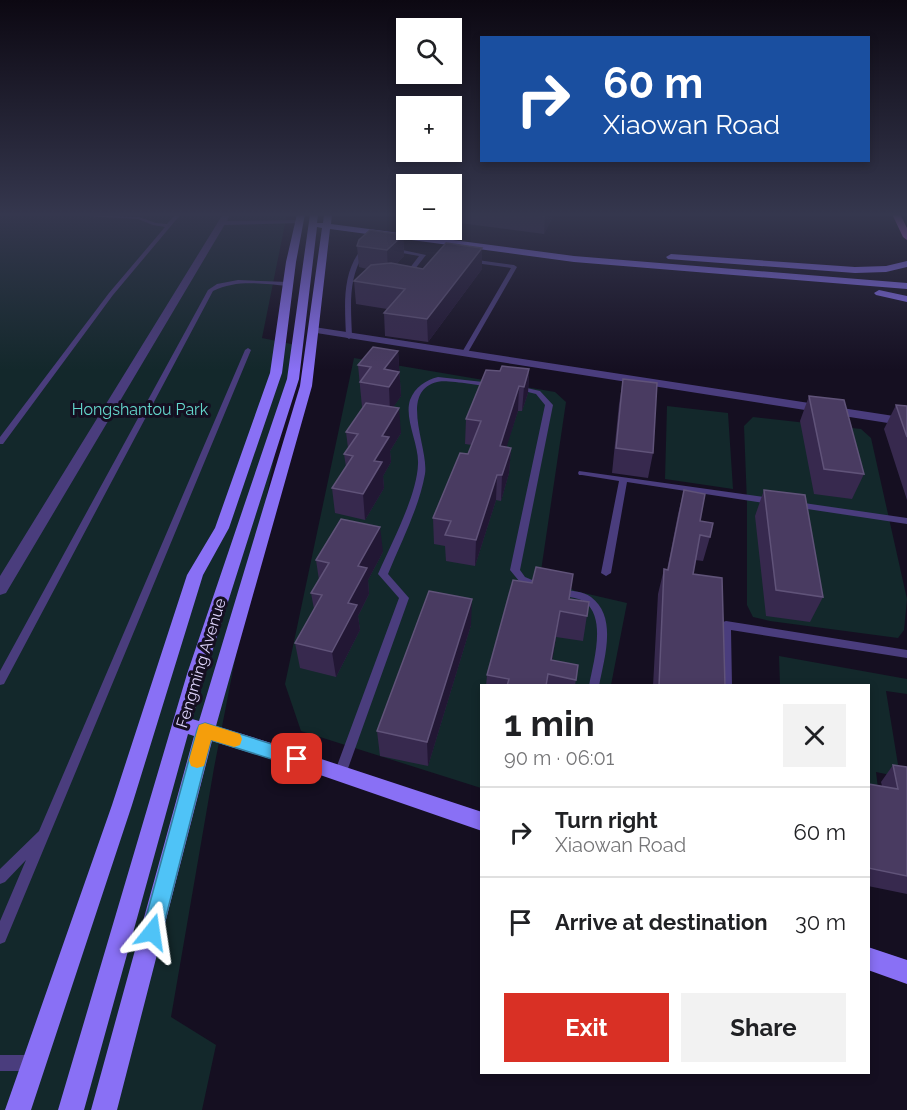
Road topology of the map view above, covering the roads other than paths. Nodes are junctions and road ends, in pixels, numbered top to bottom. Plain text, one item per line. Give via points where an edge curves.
1 (135, 266) edge
2 (197, 266) edge
3 (298, 266) edge
4 (314, 266) edge
5 (319, 266) edge
6 (354, 266) edge
7 (415, 266) edge
8 (504, 266) edge
9 (577, 266) edge
10 (658, 266) edge
11 (731, 266) edge
12 (807, 266) edge
13 (899, 266) edge
14 (907, 279) edge
15 (403, 281) edge
16 (360, 283) edge
17 (288, 284) junction
18 (350, 284) junction
19 (907, 286) edge
20 (907, 299) edge
21 (314, 330) junction
22 (349, 337) junction
23 (248, 350) dead end
24 (464, 354) junction
25 (907, 422) edge
26 (0, 442) edge
27 (582, 473) dead end
28 (623, 479) junction
29 (907, 521) edge
30 (606, 573) dead end
31 (0, 589) edge
32 (907, 654) edge
33 (0, 681) edge
34 (594, 684) edge
35 (727, 684) edge
36 (182, 724) junction
37 (205, 730) junction
38 (340, 774) junction
39 (480, 821) edge
40 (44, 832) junction
41 (0, 878) edge
42 (0, 938) edge
43 (870, 959) edge
44 (907, 972) edge
45 (34, 1062) junction
46 (4, 1063) edge
47 (18, 1110) edge
48 (71, 1110) edge
49 (104, 1110) edge

1 - 26 lane
2 - 31 street
3 - 17 street
4 - 36 street, Fengming Avenue via 293,379
5 - 21 street, Fengming Avenue
6 - 18 lane
7 - 15 lane
8 - 24 lane via 514,267
9 - 20 street via 871,292
10 - 19 street
11 - 14 street
12 - 13 street via 855,270
16 - 18 lane
17 - 33 lane via 232,282 211,290
17 - 45 street via 276,373 222,528 195,575 122,806
18 - 22 lane
21 - 22 street
21 - 37 street, Fengming Avenue via 306,386
22 - 24 street
23 - 40 lane
24 - 25 street
27 - 28 lane
28 - 29 lane
28 - 30 lane
32 - 35 lane via 726,625
34 - 38 lane via 602,625 600,611 586,599 522,579 515,570 549,405 537,392 524,388 429,381 413,403 422,465 419,483 383,574 404,598
36 - 37 street
36 - 48 street, Fengming Avenue
37 - 38 street
37 - 49 street, Fengming Avenue
38 - 39 street
40 - 41 lane
40 - 42 lane
43 - 44 street
45 - 46 lane
45 - 47 street

